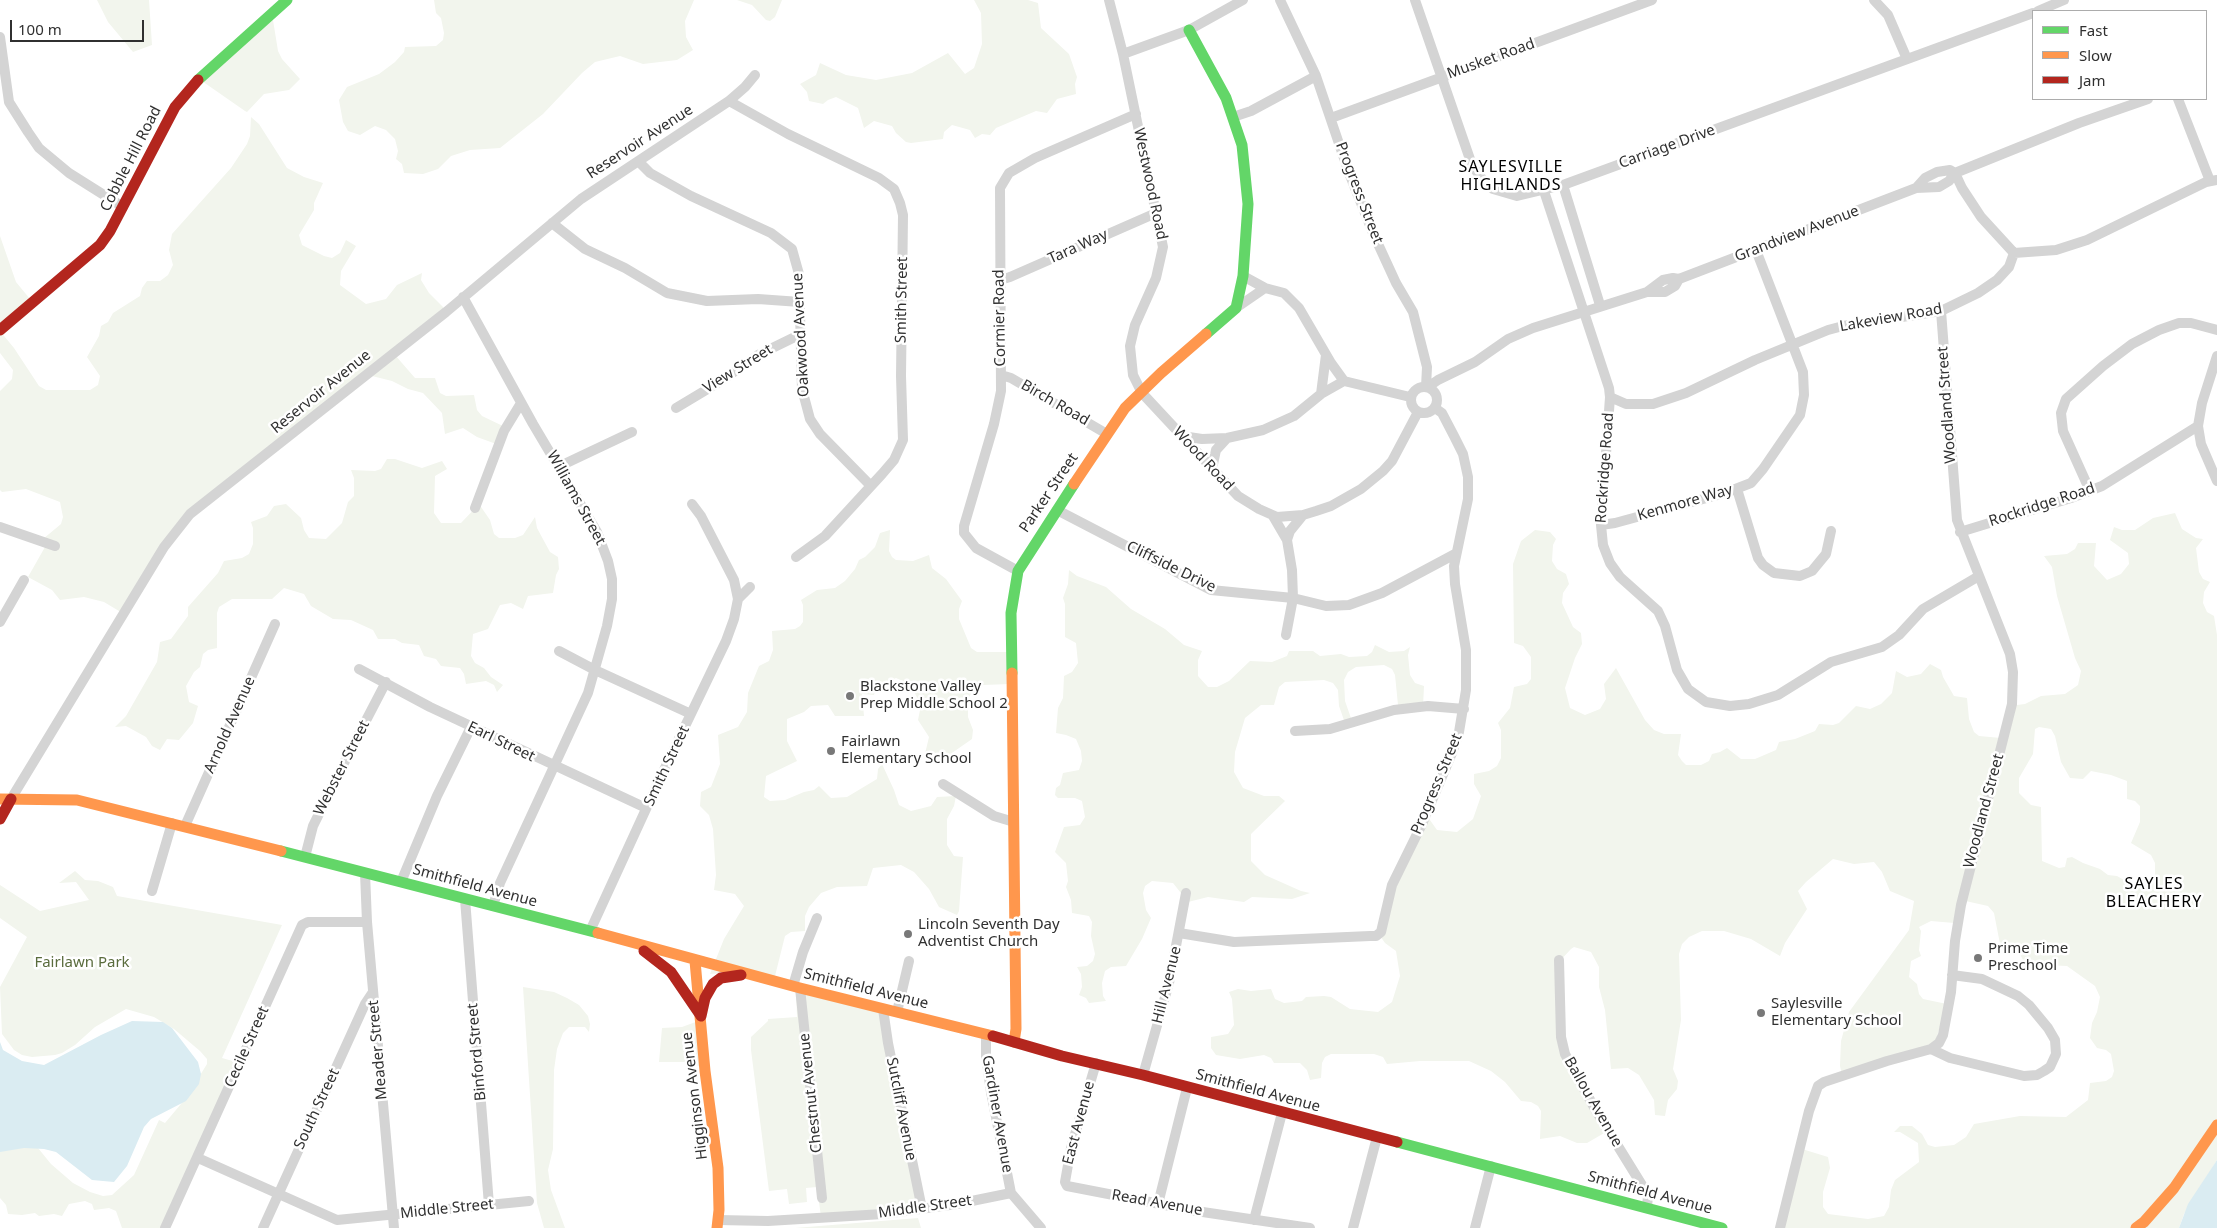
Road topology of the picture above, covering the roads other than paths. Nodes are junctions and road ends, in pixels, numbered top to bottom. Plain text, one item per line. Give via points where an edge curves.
1 (287, 0) edge
2 (1109, 0) edge
3 (1243, 0) edge
4 (1280, 0) edge
5 (1414, 0) edge
6 (1652, 0) edge
7 (1874, 0) edge
8 (2064, 0) edge
9 (2040, 10) edge
10 (2032, 13) edge
11 (1189, 30) junction
12 (0, 37) edge
13 (1123, 54) junction
14 (1907, 59) junction
15 (755, 75) dead end
16 (1316, 76) junction
17 (1443, 77) junction
18 (2145, 100) edge
19 (2178, 100) edge
20 (729, 101) junction
21 (1136, 114) junction
22 (1233, 117) junction
23 (1330, 118) junction
24 (638, 162) junction
25 (1955, 173) junction
26 (2214, 181) edge
27 (1563, 185) junction
28 (1544, 191) junction
29 (123, 207) junction
30 (1156, 213) junction
31 (552, 223) junction
32 (1756, 250) junction
33 (2014, 253) junction
34 (1243, 276) junction
35 (1000, 280) junction
36 (1265, 288) junction
37 (463, 297) junction
38 (800, 302) junction
39 (1600, 305) junction
40 (1236, 308) junction
41 (1584, 311) junction
42 (1941, 311) junction
43 (0, 330) edge
44 (2217, 330) edge
45 (801, 334) junction
46 (1794, 343) junction
47 (1326, 355) junction
48 (2217, 356) edge
49 (1001, 375) junction
50 (1344, 381) junction
51 (1427, 387) junction
52 (1142, 393) junction
53 (1321, 394) junction
54 (1410, 397) junction
55 (1610, 397) junction
56 (521, 403) junction
57 (676, 408) dead end
58 (1435, 408) junction
59 (1418, 412) junction
60 (2198, 426) junction
61 (632, 432) dead end
62 (1107, 434) junction
63 (1182, 436) junction
64 (1227, 438) junction
65 (558, 467) junction
66 (1212, 469) junction
67 (2217, 481) edge
68 (870, 485) junction
69 (1737, 489) junction
70 (2090, 491) junction
71 (692, 504) dead end
72 (474, 508) dead end
73 (1057, 510) junction
74 (1303, 515) junction
75 (1273, 516) junction
76 (1600, 525) junction
77 (0, 527) edge
78 (1831, 531) dead end
79 (1960, 532) junction
80 (1287, 540) junction
81 (55, 546) dead end
82 (1455, 554) junction
83 (796, 557) dead end
84 (1018, 571) junction
85 (1979, 576) junction
86 (24, 580) dead end
87 (750, 587) dead end
88 (1293, 598) junction
89 (738, 599) junction
90 (0, 622) edge
91 (275, 624) dead end
92 (1286, 635) dead end
93 (559, 651) dead end
94 (359, 669) dead end
95 (595, 670) junction
96 (386, 682) junction
97 (1464, 709) junction
98 (691, 714) junction
99 (471, 727) junction
100 (1295, 731) dead end
101 (555, 767) junction
102 (943, 784) dead end
103 (5, 799) edge
104 (646, 808) junction
105 (0, 819) edge
106 (1014, 822) junction
107 (172, 823) junction
108 (186, 826) junction
109 (305, 857) junction
110 (365, 873) junction
111 (401, 882) junction
112 (152, 891) dead end
113 (1186, 893) dead end
114 (465, 899) junction
115 (493, 906) junction
116 (817, 918) dead end
117 (367, 922) junction
118 (590, 931) junction
119 (1179, 933) junction
120 (633, 943) junction
121 (695, 960) junction
122 (1559, 960) dead end
123 (909, 961) dead end
124 (750, 974) junction
125 (1952, 975) junction
126 (796, 987) junction
127 (373, 992) junction
128 (883, 1009) junction
129 (897, 1012) junction
130 (701, 1016) junction
131 (986, 1034) junction
132 (1014, 1042) junction
133 (1931, 1049) junction
134 (1096, 1064) junction
135 (1144, 1075) junction
136 (1187, 1088) junction
137 (1282, 1113) junction
138 (2217, 1125) edge
139 (1376, 1137) junction
140 (198, 1158) junction
141 (1491, 1166) junction
142 (1065, 1184) joint
143 (1011, 1193) junction
144 (278, 1194) junction
145 (822, 1198) dead end
146 (529, 1201) dead end
147 (1158, 1204) junction
148 (489, 1205) junction
149 (1647, 1207) junction
150 (922, 1210) junction
151 (392, 1215) junction
152 (1254, 1220) junction
153 (718, 1224) edge
154 (165, 1228) edge
155 (262, 1228) edge
156 (394, 1228) edge
157 (1041, 1228) edge
158 (1310, 1228) edge
159 (1354, 1228) edge
160 (1475, 1228) edge
161 (1722, 1228) edge
162 (1780, 1228) edge
163 (2136, 1228) edge

1 - 29 main road, Cobble Hill Road via 192,86 175,107
2 - 13 street, Westwood Road
3 - 11 street
4 - 16 street, Progress Street
5 - 17 street, Carriage Drive
6 - 17 street, Musket Road
7 - 14 street via 1888,16
8 - 9 street
10 - 14 street, Carriage Drive
11 - 13 street
11 - 22 main road
12 - 29 street via 10,102 39,148 69,173
13 - 21 street, Westwood Road
14 - 27 street, Carriage Drive
15 - 20 street, Reservoir Avenue
16 - 22 street
16 - 23 street, Progress Street
17 - 23 street, Musket Road
17 - 28 street, Carriage Drive via 1472,165 1484,183 1509,195
18 - 25 street, Grandview Avenue
19 - 26 street
20 - 24 street, Reservoir Avenue
20 - 68 street, Smith Street via 780,131 880,178 894,189 900,203 904,229 903,440 894,460
21 - 30 street, Westwood Road
21 - 35 street, Cormier Road via 1035,158 1005,177 1000,188
22 - 34 main road via 1242,145 1247,180
23 - 51 street, Progress Street via 1372,233 1414,312
24 - 31 street, Reservoir Avenue via 582,198
24 - 38 street, Oakwood Avenue via 650,173 691,196 771,233 789,245 797,262
25 - 32 street, Grandview Avenue via 1949,182 1939,187 1916,188
25 - 33 street via 1981,217
26 - 33 street via 2087,240 2050,251
27 - 28 street, Carriage Drive
27 - 39 street
28 - 41 street, Rockridge Road
29 - 43 main road, Cobble Hill Road via 100,244
30 - 35 street, Tara Way
30 - 52 street, Westwood Road via 1162,235 1162,258 1130,346 1131,368
31 - 37 street, Reservoir Avenue
31 - 38 street via 585,249 668,293 707,301 758,299
32 - 39 street, Grandview Avenue via 1679,279 1662,280 1647,292
32 - 46 street, Kenmore Way
33 - 42 street, Lakeview Road via 2005,272 1990,286
34 - 36 street
34 - 40 main road
35 - 49 street, Cormier Road
36 - 40 street
36 - 47 street via 1284,293 1292,300
37 - 56 street, Williams Street
37 - 103 street, Reservoir Avenue via 190,514 164,547
38 - 45 street, Oakwood Avenue
39 - 41 street, Grandview Avenue
40 - 52 main road, Parker Street
41 - 51 street, Grandview Avenue via 1508,339 1470,365
41 - 55 street, Rockridge Road
42 - 46 street, Lakeview Road via 1843,326
42 - 79 street, Woodland Street via 1953,488
44 - 70 street via 2191,323 2179,323 2159,330 2132,344 2066,399 2061,413 2063,432
45 - 57 street, View Street via 758,355
45 - 68 street, Oakwood Avenue via 802,389 810,419 820,434
46 - 55 street, Lakeview Road via 1666,400 1640,405 1626,404
46 - 69 street, Kenmore Way via 1804,383 1800,415 1756,478
47 - 50 street
47 - 53 street
48 - 60 street
49 - 62 street, Birch Road
49 - 84 street, Cormier Road via 997,414 965,517 964,533 976,548
50 - 53 street
50 - 54 street
51 - 54 street via 1417,389
51 - 58 street via 1434,392
52 - 62 main road, Parker Street via 1125,408
52 - 63 street, Wood Road
53 - 64 street via 1294,416 1278,424
54 - 59 street via 1412,408
55 - 76 street, Rockridge Road
56 - 65 street, Williams Street
56 - 72 street via 500,439
58 - 59 street via 1427,413
58 - 82 street, Progress Street via 1454,436 1468,477 1465,514
59 - 74 street via 1392,461 1373,480 1331,506
60 - 67 street via 2201,444
60 - 70 street, Rockridge Road
61 - 65 street
62 - 73 main road, Parker Street
63 - 64 street
63 - 66 street, Wood Road
64 - 66 street via 1216,450
65 - 95 street, Williams Street via 596,532 612,579 610,609
66 - 75 street, Wood Road via 1238,496
68 - 83 street, Smith Street via 825,536
69 - 76 street, Kenmore Way
69 - 78 street via 1758,558 1774,573 1800,576 1812,571 1826,554
70 - 79 street, Rockridge Road
71 - 89 street via 729,570
73 - 84 main road, Parker Street
73 - 88 street, Cliffside Drive via 1211,590
74 - 75 street
74 - 80 street
75 - 80 street, Wood Road
76 - 85 street, Rockridge Road via 1606,555 1615,570 1653,605 1661,617 1681,680 1706,702 1725,706 1740,706 1778,695 1831,662 1882,647 1899,635 1923,609
77 - 81 street
79 - 85 street, Woodland Street
80 - 88 street, Wood Road
82 - 88 street, Cliffside Drive via 1395,588 1349,605 1326,606
82 - 97 street, Progress Street via 1455,584 1466,650
84 - 106 main road, Parker Street via 1011,613
85 - 125 street, Woodland Street via 2010,654 2013,692 1961,905
86 - 90 street
87 - 89 street
88 - 92 street, Wood Road
89 - 98 street, Smith Street via 726,641
91 - 108 street, Arnold Avenue
93 - 95 street
94 - 96 street, Earl Street
95 - 98 street
95 - 101 street, Williams Street via 580,714
96 - 99 street, Earl Street
96 - 109 street, Webster Street via 313,826
97 - 100 street via 1428,706 1394,710 1330,729
97 - 119 street, Progress Street via 1452,753 1392,885 1381,932 1376,936 1234,942
98 - 104 street, Smith Street
99 - 101 street, Earl Street
99 - 111 street via 436,796
101 - 104 street, Earl Street
101 - 115 street, Williams Street via 500,883
102 - 106 street via 994,816
103 - 105 main road, Reservoir Avenue
103 - 107 main road, Smithfield Avenue via 78,800
104 - 118 street, Smith Street
106 - 132 main road, Parker Street
107 - 108 main road, Smithfield Avenue
107 - 112 street
108 - 109 main road, Smithfield Avenue
109 - 110 main road, Smithfield Avenue
110 - 111 main road, Smithfield Avenue
110 - 117 street, Meader Street
111 - 114 main road, Smithfield Avenue
113 - 119 street, Hill Avenue
114 - 115 main road, Smithfield Avenue
114 - 148 street, Binford Street
115 - 118 main road, Smithfield Avenue
116 - 126 street via 803,952
117 - 127 street, Meader Street
117 - 140 street, Cecile Street via 308,922 302,925
118 - 120 main road, Smithfield Avenue
119 - 135 street, Hill Avenue via 1170,983
120 - 121 main road, Smithfield Avenue
120 - 130 main road via 671,972
121 - 124 main road, Smithfield Avenue
121 - 130 main road, Higginson Avenue
122 - 149 street, Ballou Avenue via 1564,1054 1645,1190
123 - 129 street
124 - 126 main road, Smithfield Avenue
124 - 130 main road via 728,976 712,984
125 - 133 street, Woodland Street via 1946,1027 1939,1043
125 - 133 street via 1982,979 2018,996 2048,1028 2055,1040 2056,1054 2050,1067 2024,1076 1950,1058
126 - 128 main road, Smithfield Avenue
126 - 145 street, Chestnut Avenue
127 - 144 street, South Street
127 - 151 street, Meader Street
128 - 129 main road, Smithfield Avenue
128 - 150 street, Sutcliff Avenue
129 - 131 main road, Smithfield Avenue
130 - 153 main road, Higginson Avenue via 718,1168
131 - 132 main road, Smithfield Avenue
131 - 143 street, Gardiner Avenue via 991,1092
132 - 134 main road, Smithfield Avenue
133 - 162 street via 1818,1086 1808,1111
134 - 135 main road, Smithfield Avenue
134 - 142 street, East Avenue via 1071,1148
135 - 136 main road, Smithfield Avenue
136 - 137 main road, Smithfield Avenue
136 - 147 street
137 - 139 main road, Smithfield Avenue
137 - 152 street
138 - 163 main road via 2174,1188
139 - 141 main road, Smithfield Avenue
139 - 159 street
140 - 144 street, Middle Street
140 - 154 street, Cecile Street
141 - 149 main road, Smithfield Avenue
141 - 160 street
142 - 147 street, Read Avenue via 1069,1188
143 - 150 street, Middle Street
143 - 157 street
144 - 151 street, Middle Street via 337,1220
144 - 155 street, South Street
146 - 148 street, Middle Street
147 - 152 street, Read Avenue
148 - 151 street, Middle Street
149 - 161 main road, Smithfield Avenue
150 - 153 street, Middle Street
151 - 156 street, Meader Street
152 - 158 street, Read Avenue

